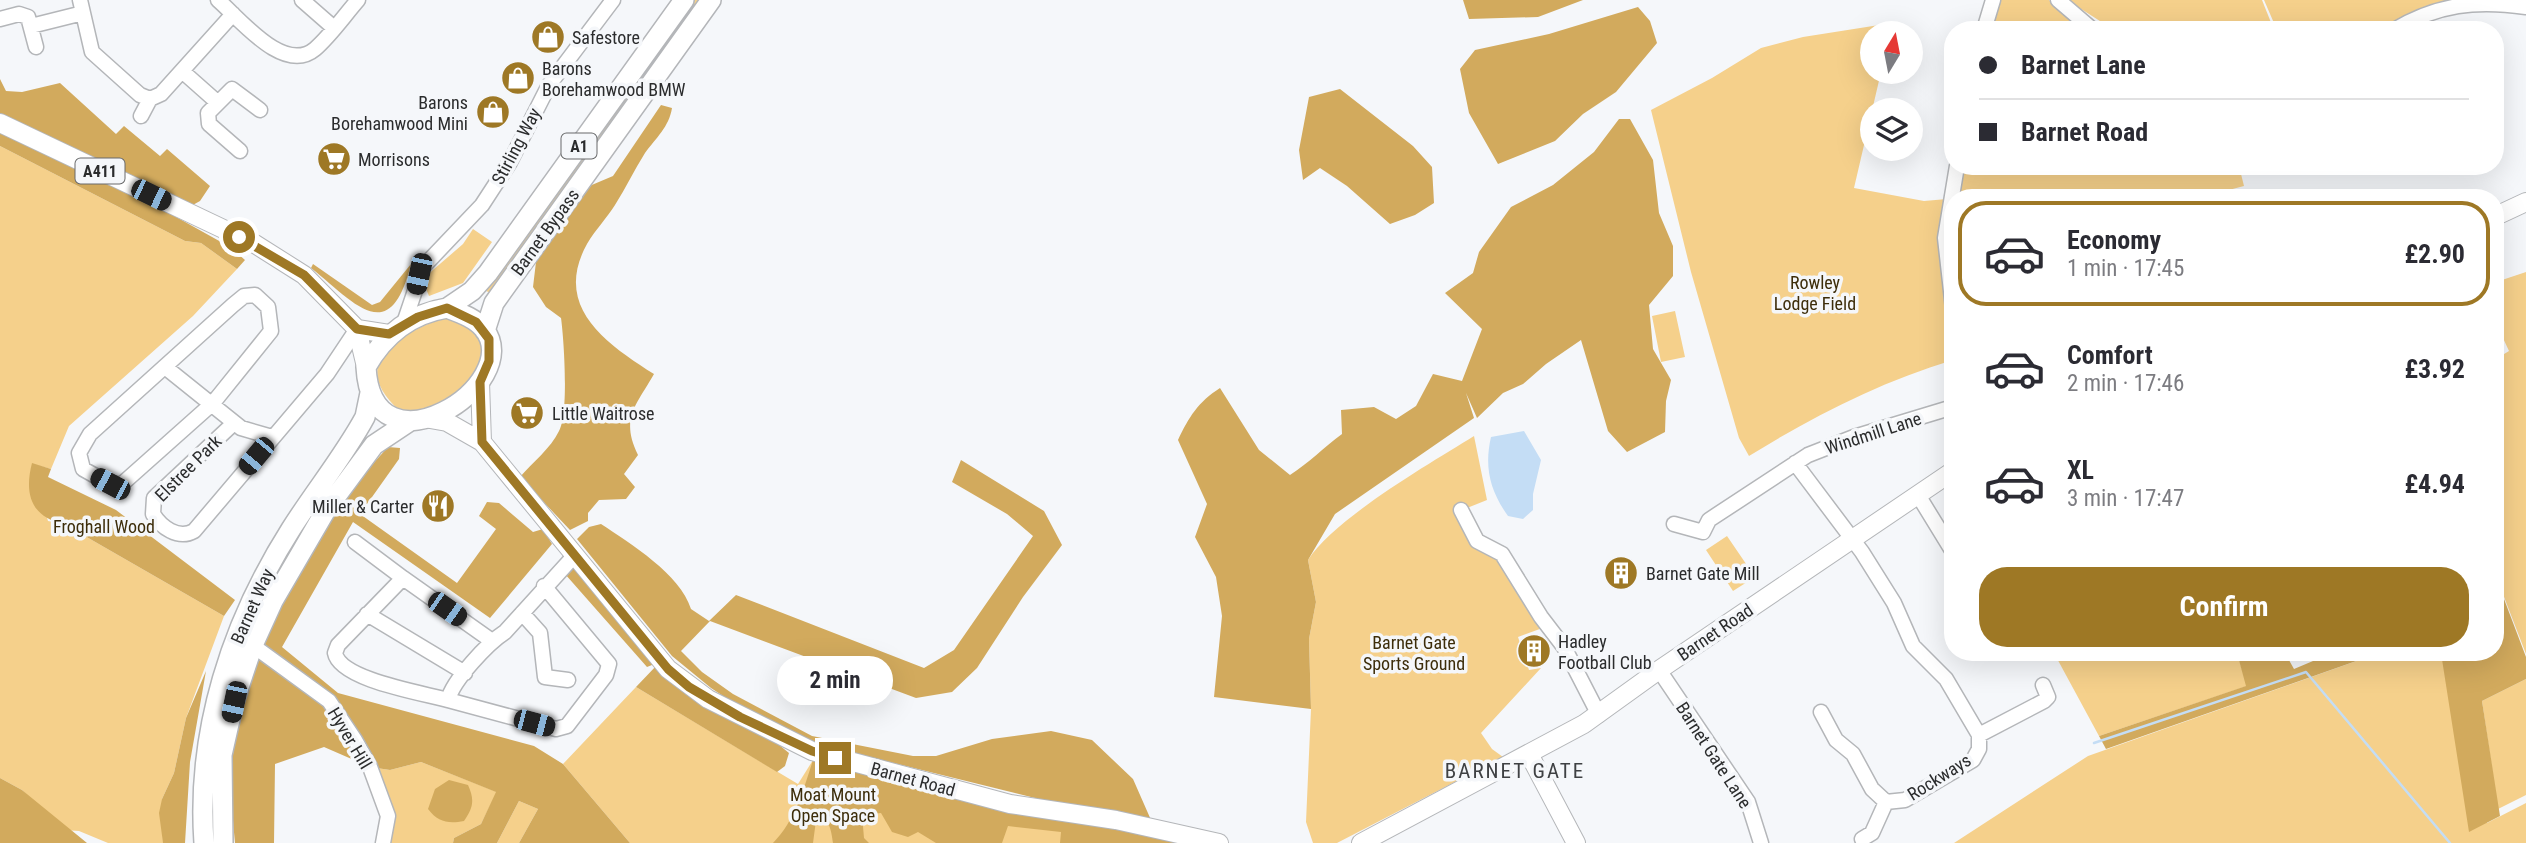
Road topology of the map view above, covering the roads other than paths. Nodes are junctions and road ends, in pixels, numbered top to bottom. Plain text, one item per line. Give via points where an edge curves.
1 (218, 0) edge
2 (302, 0) edge
3 (358, 0) edge
4 (613, 0) edge
5 (684, 0) edge
6 (711, 0) edge
7 (1993, 0) edge
8 (2059, 0) edge
9 (81, 7) edge
10 (2526, 7) edge
11 (233, 13) junction
12 (0, 19) edge
13 (1987, 21) edge
14 (2083, 21) edge
15 (2410, 21) edge
16 (31, 26) junction
17 (334, 28) junction
18 (36, 47) dead end
19 (182, 71) junction
20 (150, 99) junction
21 (217, 103) junction
22 (260, 110) dead end
23 (141, 116) dead end
24 (0, 123) edge
25 (240, 151) dead end
26 (2526, 202) edge
27 (2504, 212) edge
28 (416, 288) junction
29 (444, 308) junction
30 (357, 329) junction
31 (396, 330) junction
32 (485, 331) junction
33 (165, 367) junction
34 (366, 367) junction
35 (480, 382) junction
36 (370, 393) junction
37 (213, 403) junction
38 (1944, 410) edge
39 (420, 420) junction
40 (234, 423) junction
41 (272, 437) junction
42 (482, 442) junction
43 (1795, 463) junction
44 (1944, 477) edge
45 (1918, 495) junction
46 (1461, 510) dead end
47 (1674, 524) dead end
48 (1944, 537) edge
49 (1852, 539) junction
50 (355, 542) dead end
51 (575, 555) junction
52 (402, 578) junction
53 (544, 586) junction
54 (522, 613) junction
55 (367, 614) junction
56 (246, 638) junction
57 (492, 641) junction
58 (1659, 670) junction
59 (465, 673) junction
60 (568, 680) dead end
61 (2043, 685) dead end
62 (448, 700) junction
63 (1821, 712) dead end
64 (1599, 715) junction
65 (1979, 735) junction
66 (1530, 756) junction
67 (1886, 802) junction
68 (1862, 839) dead end
69 (204, 843) edge
70 (223, 843) edge
71 (383, 843) edge
72 (1219, 843) edge
73 (1361, 843) edge
74 (1576, 843) edge
75 (1761, 843) edge

1 - 11 street
2 - 17 street
3 - 17 street
4 - 28 street, Stirling Way via 549,85 497,184 423,267
5 - 29 highway, Barnet Bypass / A1 via 488,273 472,291
6 - 32 highway, Barnet Bypass / A1 via 500,295
7 - 13 street
8 - 14 street
9 - 16 street
9 - 20 street via 92,52
10 - 15 street via 2459,2
11 - 17 street via 275,51 289,56 311,52
11 - 19 street
12 - 16 street via 23,14
16 - 18 street
19 - 20 street
19 - 21 street
20 - 23 street
21 - 22 street via 232,89
21 - 25 street via 206,118
24 - 30 main road, A411 via 255,244 304,275
26 - 27 main road
28 - 29 street via 424,300
28 - 31 street, Stirling Way
29 - 31 highway
29 - 32 highway via 470,317
30 - 31 main road
30 - 34 main road
30 - 41 street, Elstree Park via 327,374
31 - 34 highway
32 - 35 highway via 490,349
33 - 37 street, Elstree Park
33 - 37 street, Elstree Park via 244,296 255,295 264,301 271,313 271,331
33 - 37 street, Elstree Park via 86,438 79,453 83,469 110,484 122,484
34 - 36 highway
35 - 39 highway via 452,408
35 - 42 main road
36 - 39 highway via 387,413
36 - 56 highway, Barnet Way via 362,424 271,563
37 - 40 street, Elstree Park
38 - 43 street, Windmill Lane via 1854,437
39 - 42 main road, Barnet Road via 447,422
39 - 56 highway, Barnet Way via 374,445
40 - 41 street, Elstree Park
40 - 41 street, Elstree Park via 154,498 153,514 163,526 181,534 194,531
42 - 51 main road, Barnet Road
43 - 47 street, Windmill Lane via 1709,520 1703,532
43 - 49 street
44 - 45 main road, Barnet Road
45 - 48 street
45 - 49 main road, Barnet Road
46 - 64 street via 1477,541 1502,554 1564,647
49 - 58 main road, Barnet Road
49 - 65 street, Rockways via 1894,603 1913,646 1946,679
50 - 52 street
51 - 53 street
51 - 72 main road, Barnet Road via 678,679 783,739 984,797
52 - 55 street
52 - 57 street
53 - 54 street
53 - 62 street via 609,664 606,675 567,726 556,729
54 - 57 street
54 - 60 street via 540,633 545,677
55 - 59 street
55 - 62 street via 338,645 338,663 362,677
56 - 69 highway, Barnet Way via 218,690 204,774
56 - 70 highway, Barnet Way via 222,755
56 - 71 street, Hyver Hill via 329,702 355,740 388,816
57 - 59 street
58 - 64 main road, Barnet Road
58 - 75 street, Barnet Gate Lane via 1748,802
59 - 62 street
61 - 65 street via 2049,696 2044,701
63 - 67 street, Rockways via 1834,721 1836,740 1853,754 1872,789
64 - 66 main road, Barnet Road
65 - 67 street, Rockways via 1973,760 1906,800
66 - 73 main road, Barnet Road
66 - 74 main road
67 - 68 street via 1872,832

